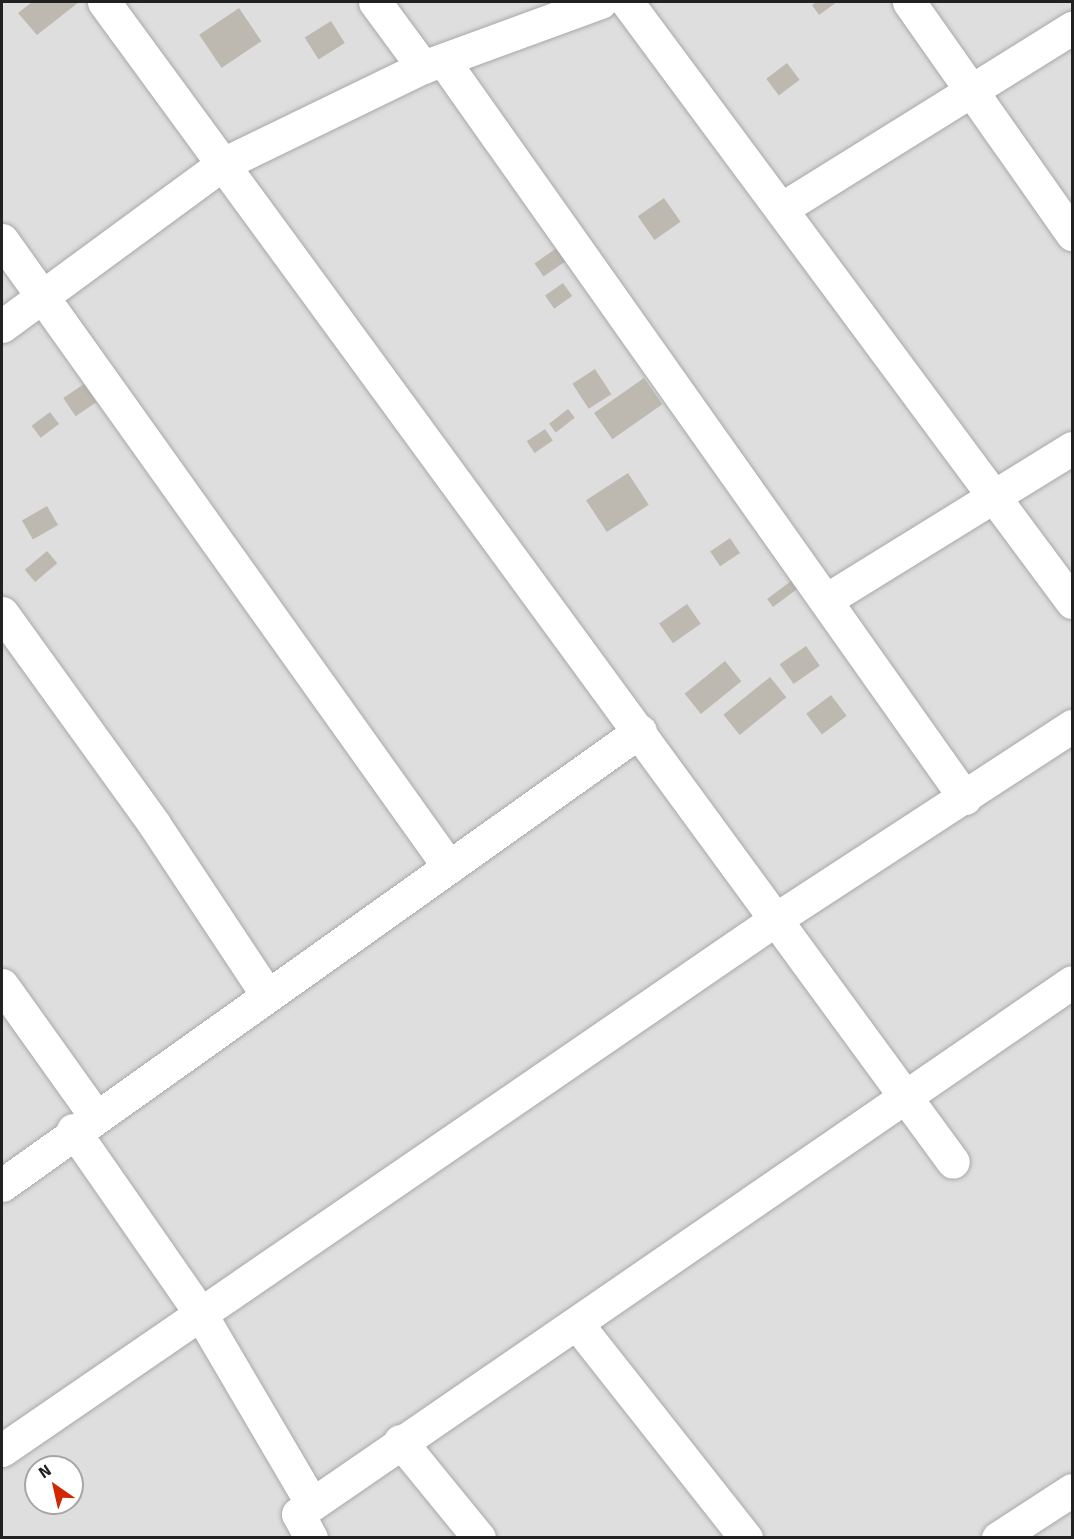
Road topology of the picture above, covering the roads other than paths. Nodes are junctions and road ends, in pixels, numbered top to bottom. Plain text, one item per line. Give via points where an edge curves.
1 (104, 2) edge
2 (375, 2) edge
3 (602, 2) edge
4 (627, 2) edge
5 (909, 2) edge
6 (1072, 28) edge
7 (433, 63) junction
8 (971, 90) junction
9 (221, 165) junction
10 (781, 209) junction
11 (1072, 234) edge
12 (2, 240) edge
13 (40, 295) junction
14 (2, 326) edge
15 (1072, 448) edge
16 (994, 496) junction
17 (826, 600) junction
18 (1072, 602) edge
19 (2, 613) edge
20 (1072, 726) edge
21 (640, 731) junction
22 (965, 798) junction
23 (449, 867) junction
24 (778, 917) junction
25 (1072, 982) edge
26 (2, 985) edge
27 (267, 995) junction
28 (907, 1097) junction
29 (85, 1124) junction
30 (953, 1162) dead end
31 (2, 1185) edge
32 (200, 1312) junction
33 (577, 1324) junction
34 (400, 1441) junction
35 (2, 1450) edge
36 (1072, 1490) edge
37 (307, 1519) edge
38 (479, 1538) edge
39 (746, 1538) edge
40 (998, 1538) edge

1 - 9 street
2 - 7 street
3 - 7 street
4 - 10 street
5 - 8 street
6 - 8 street
7 - 9 street
7 - 17 street
8 - 10 street
8 - 11 street
9 - 13 street
9 - 21 street
10 - 16 street
12 - 13 street
13 - 14 street
13 - 23 street
15 - 16 street
16 - 17 street
16 - 18 street
17 - 22 street
19 - 27 street via 154,824
20 - 22 street
21 - 23 street
21 - 24 street
22 - 24 street
23 - 27 street
24 - 28 street
24 - 32 street
25 - 28 street
26 - 29 street
27 - 29 street
28 - 30 street
28 - 33 street
29 - 31 street
29 - 32 street
32 - 35 street
32 - 37 street
33 - 34 street
33 - 39 street
34 - 37 street
34 - 38 street
36 - 40 street

